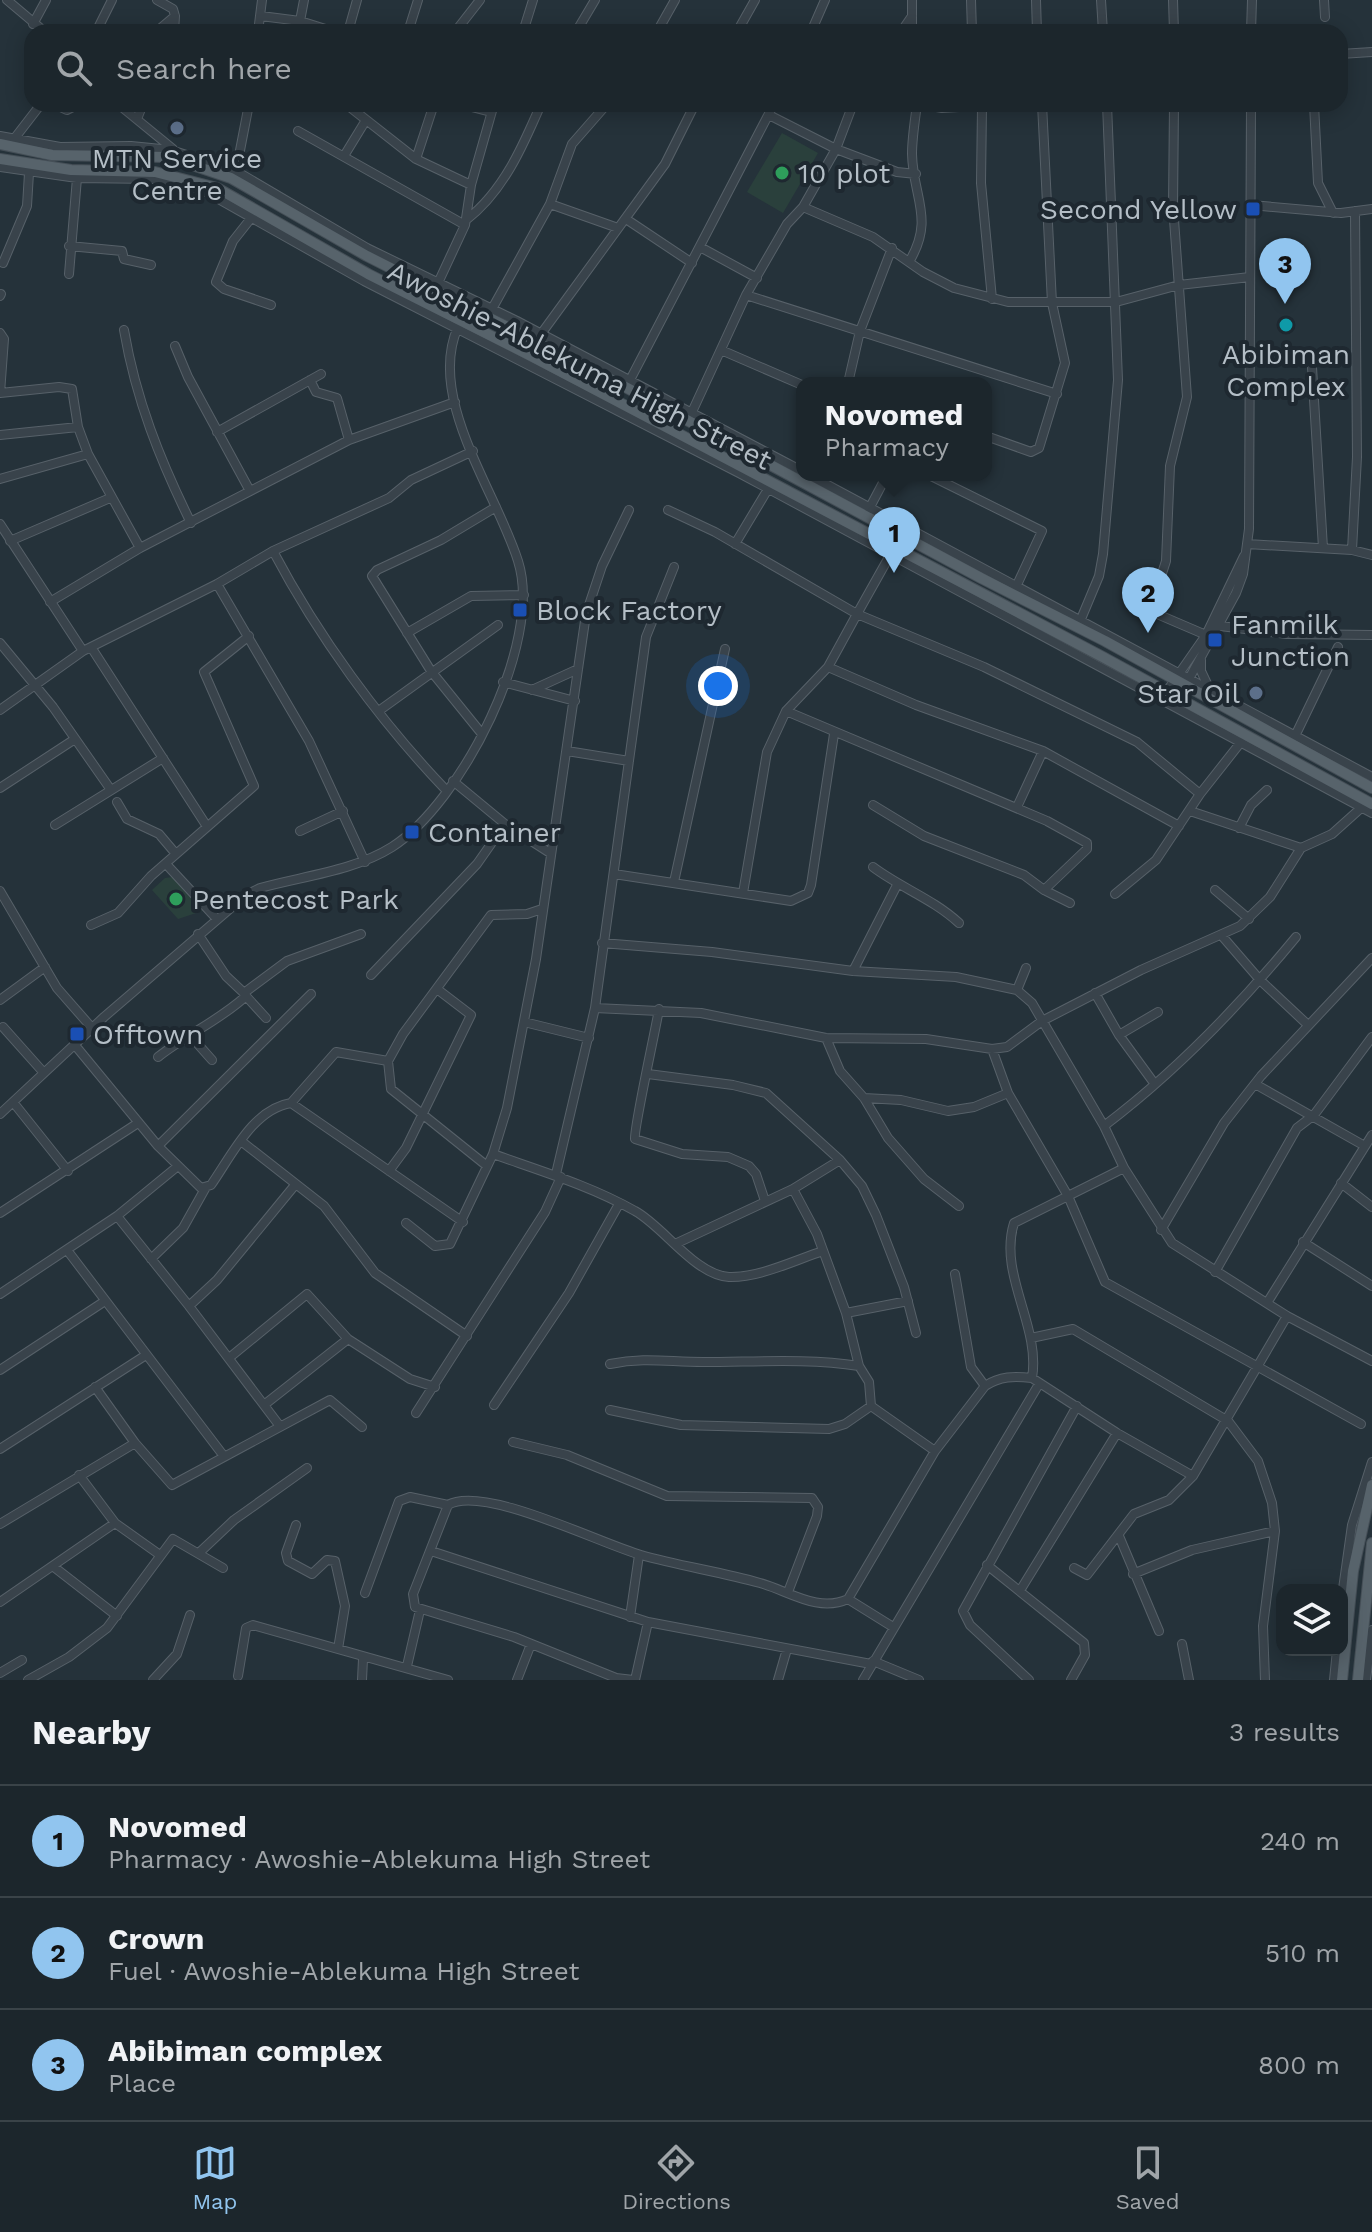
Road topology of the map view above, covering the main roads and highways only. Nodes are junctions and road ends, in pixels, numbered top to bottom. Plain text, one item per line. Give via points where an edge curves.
1 (0, 144) edge
2 (0, 159) edge
3 (796, 477) edge
4 (804, 481) edge
5 (821, 490) junction
6 (811, 503) junction
7 (1372, 788) edge
8 (1367, 806) edge
9 (1372, 1485) edge
10 (1372, 1543) edge
11 (1342, 1680) edge
12 (1358, 1680) edge

1 - 3 main road, Awoshie-Ablekuma High Street via 169,157 248,183 367,256
2 - 6 main road, Awoshie-Ablekuma High Street via 71,170 174,175 217,188 366,277
4 - 5 main road, Awoshie-Ablekuma High Street
5 - 6 main road
5 - 7 main road, Awoshie-Ablekuma High Street via 1266,723
6 - 8 main road, Awoshie-Ablekuma High Street via 1034,626 1179,697
9 - 11 main road via 1353,1571
10 - 12 main road via 1364,1665

